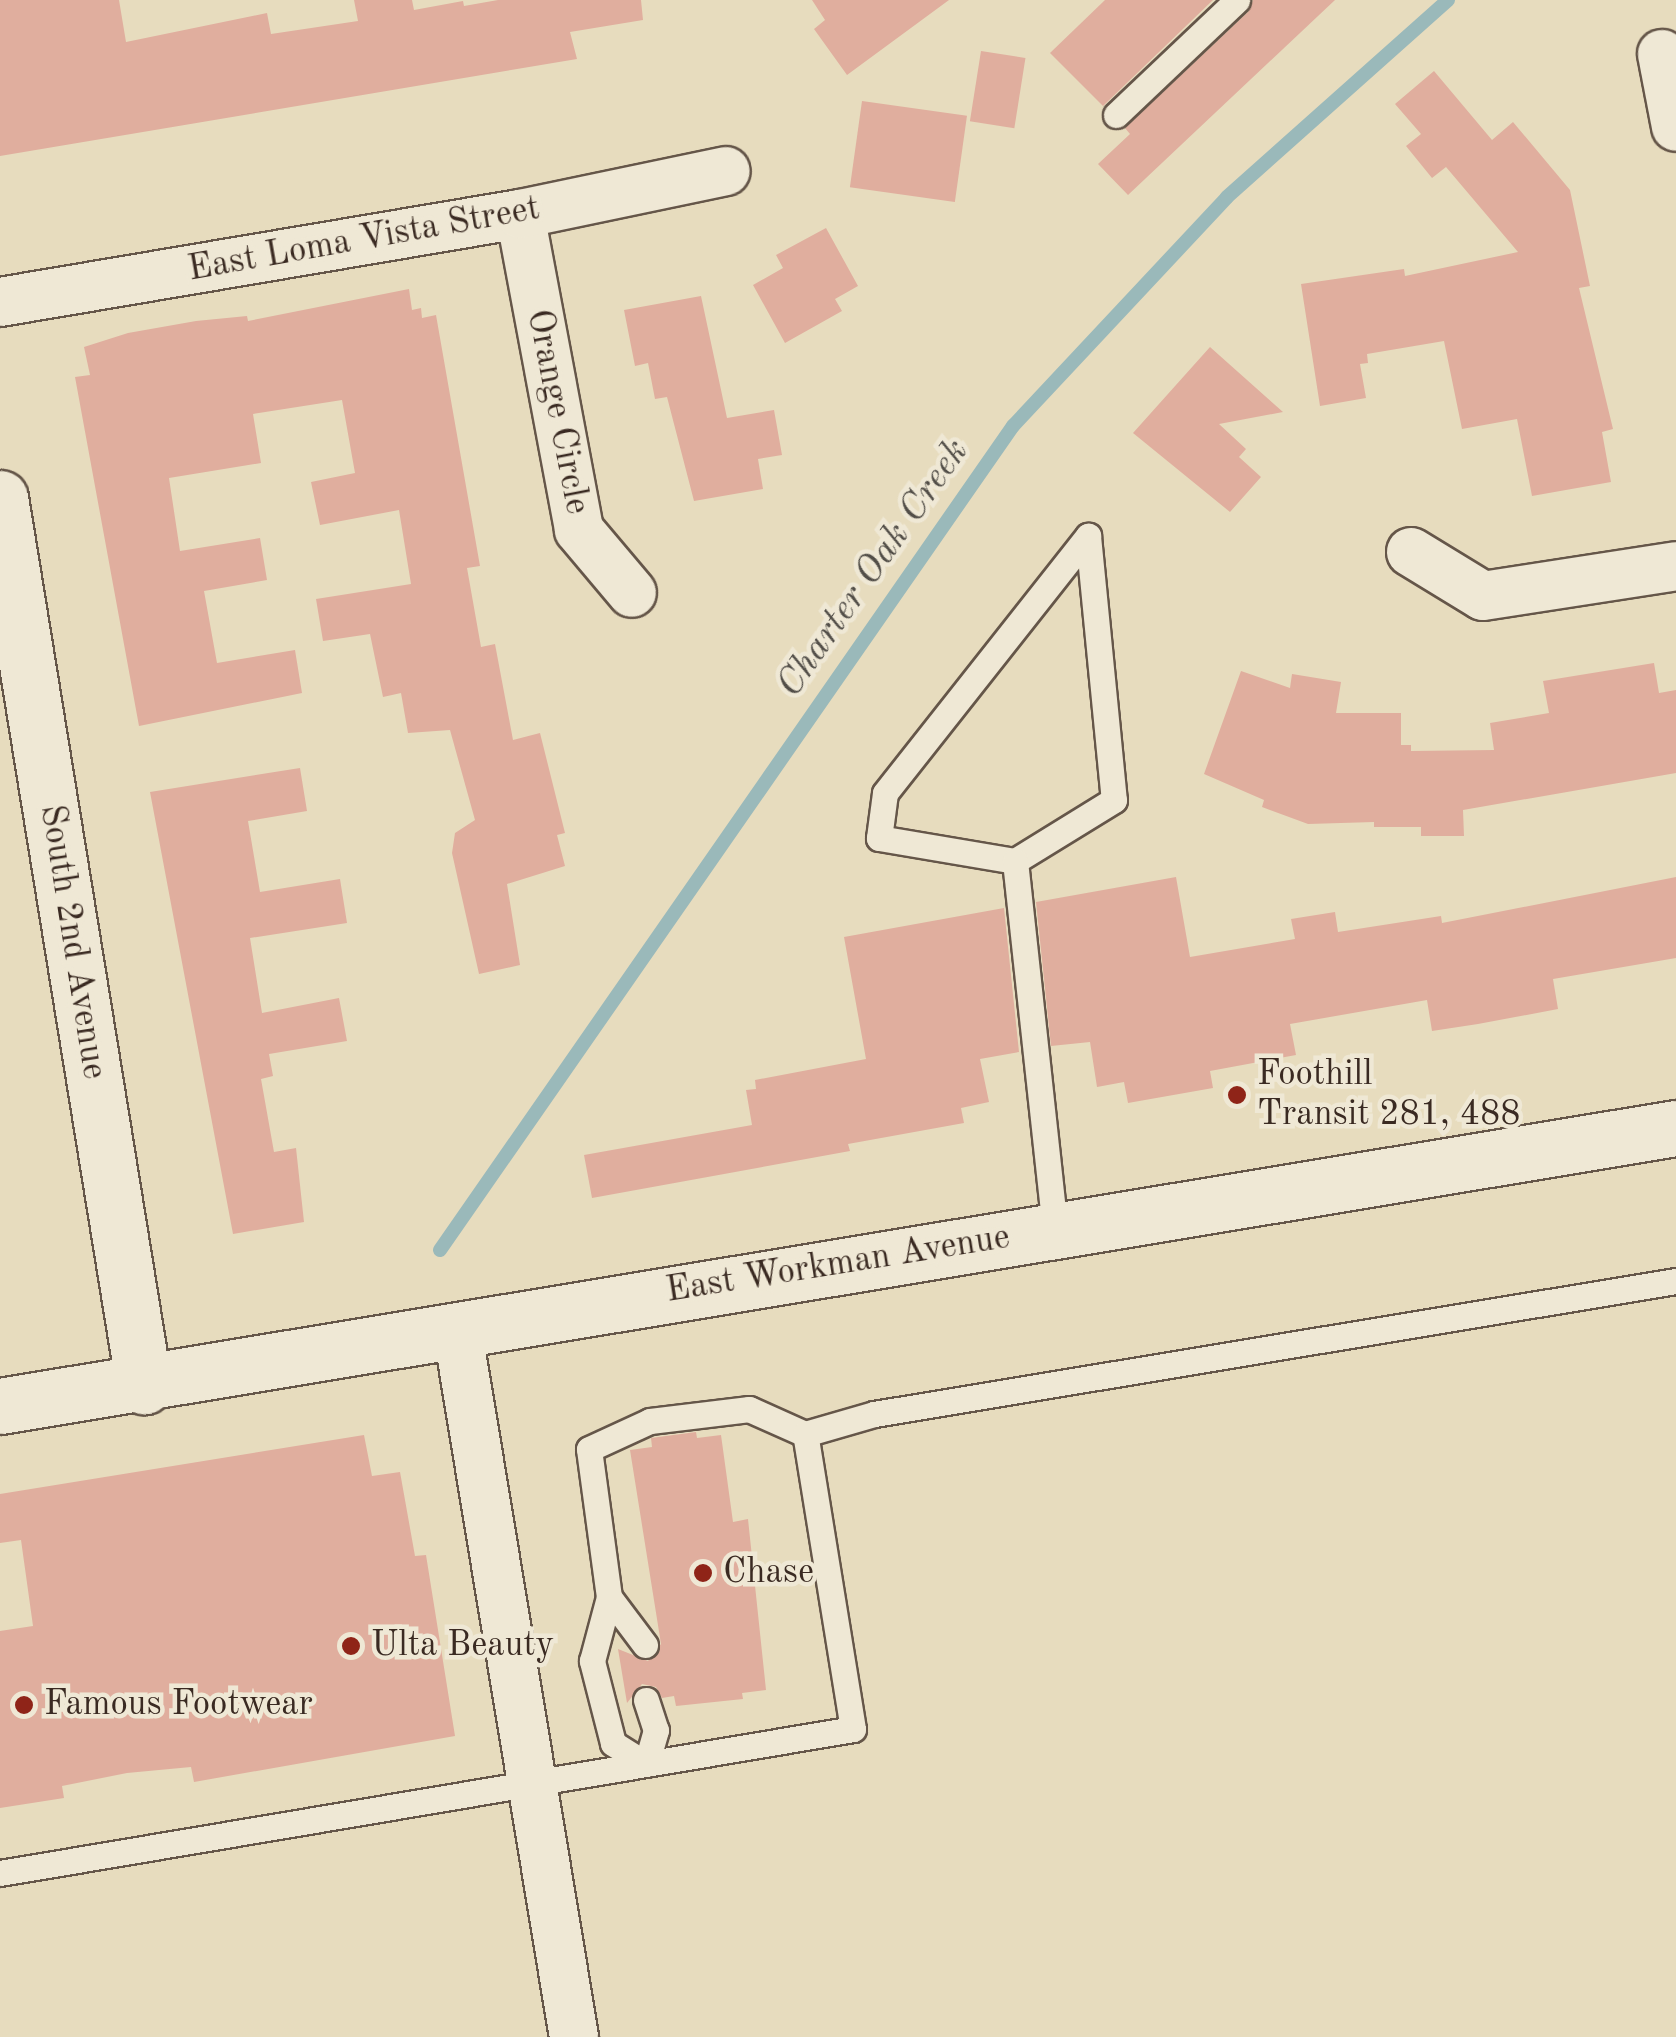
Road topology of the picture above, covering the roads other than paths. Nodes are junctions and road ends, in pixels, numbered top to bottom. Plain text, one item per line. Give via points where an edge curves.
1 (1237, 0) edge
2 (1662, 54) dead end
3 (1116, 115) dead end
4 (1676, 126) edge
5 (726, 170) dead end
6 (520, 214) junction
7 (0, 302) edge
8 (0, 498) edge
9 (1411, 552) dead end
10 (1676, 566) edge
11 (632, 593) dead end
12 (1015, 861) junction
13 (1676, 1128) edge
14 (1055, 1229) junction
15 (1676, 1280) edge
16 (456, 1328) junction
17 (144, 1386) junction
18 (0, 1406) edge
19 (805, 1434) junction
20 (609, 1598) junction
21 (644, 1645) dead end
22 (646, 1700) dead end
23 (646, 1764) junction
24 (532, 1784) junction
25 (0, 1874) edge
26 (574, 2037) edge

1 - 3 lane
2 - 4 street
5 - 6 street, East Loma Vista Street
6 - 7 street, East Loma Vista Street
6 - 11 street, Orange Circle via 579,530
8 - 17 street, South 2nd Avenue
9 - 10 street via 1483,596
12 - 12 lane via 1114,800 1088,536 885,794 878,838
12 - 14 lane
13 - 14 street, East Workman Avenue
14 - 16 street, East Workman Avenue
15 - 19 lane via 874,1414
16 - 17 street, East Workman Avenue
16 - 24 street
17 - 18 street, East Workman Avenue
19 - 20 lane via 749,1410 650,1421 588,1450
19 - 23 lane via 853,1729
20 - 21 lane
20 - 23 lane via 592,1661 614,1743
22 - 23 lane via 656,1730
23 - 24 lane
24 - 25 lane
24 - 26 street

